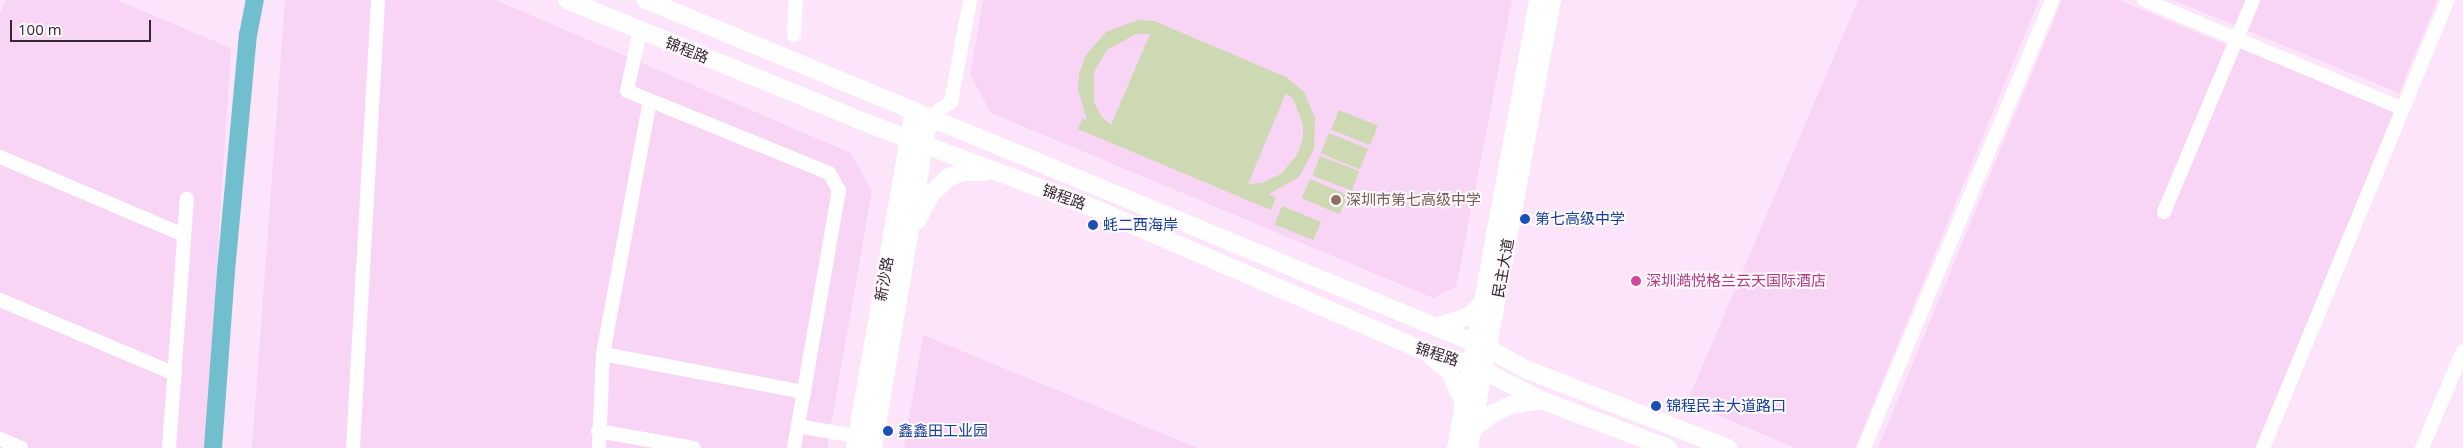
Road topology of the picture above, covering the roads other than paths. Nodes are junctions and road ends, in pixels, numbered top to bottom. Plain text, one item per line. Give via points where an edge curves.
1 (378, 0) edge
2 (567, 0) edge
3 (646, 0) edge
4 (796, 0) edge
5 (970, 0) edge
6 (1538, 0) edge
7 (1552, 0) edge
8 (2052, 0) edge
9 (2144, 0) edge
10 (2253, 0) edge
11 (2448, 0) edge
12 (640, 30) junction
13 (794, 35) dead end
14 (2237, 39) junction
15 (650, 101) junction
16 (2403, 109) junction
17 (922, 114) junction
18 (872, 125) junction
19 (917, 141) junction
20 (0, 157) edge
21 (992, 172) junction
22 (900, 188) junction
23 (187, 199) dead end
24 (2164, 212) dead end
25 (184, 235) junction
26 (908, 240) junction
27 (0, 300) edge
28 (1489, 309) junction
29 (1437, 327) junction
30 (1481, 345) junction
31 (1424, 351) junction
32 (2463, 351) edge
33 (602, 354) junction
34 (1477, 367) junction
35 (1525, 369) junction
36 (175, 374) junction
37 (804, 392) junction
38 (1541, 400) junction
39 (1464, 404) junction
40 (798, 426) junction
41 (1473, 429) junction
42 (598, 431) junction
43 (0, 439) edge
44 (856, 442) edge
45 (873, 444) edge
46 (20, 448) edge
47 (168, 448) edge
48 (353, 448) edge
49 (599, 448) edge
50 (694, 448) edge
51 (794, 448) edge
52 (1456, 448) edge
53 (1469, 448) edge
54 (1668, 448) edge
55 (1728, 448) edge
56 (1864, 448) edge
57 (2262, 448) edge
58 (2422, 448) edge

1 - 48 street
2 - 12 main road, 锦程路
3 - 17 main road, 锦程路
4 - 13 street
5 - 17 street via 951,102
6 - 28 main road, 民主大道
7 - 28 main road, 民主大道
8 - 56 street
9 - 14 street
10 - 14 street
11 - 16 street
12 - 15 street via 627,91
12 - 18 main road, 锦程路
14 - 16 street
14 - 24 street
15 - 33 street
15 - 37 street via 829,173 839,190
16 - 57 street
17 - 19 main road, 新沙路
17 - 29 main road, 锦程路
18 - 19 main road, 锦程路
18 - 22 main road via 888,139 897,157
19 - 21 main road, 锦程路
19 - 22 main road, 新沙路
19 - 26 main road, 新沙路
20 - 25 street
21 - 26 main road via 964,172 949,177 931,194
21 - 31 main road, 锦程路 via 1096,209
22 - 44 main road, 新沙路
23 - 25 street
25 - 36 street
26 - 45 main road, 新沙路
27 - 36 street
28 - 29 main road
28 - 30 main road, 民主大道
28 - 35 main road via 1504,344
29 - 30 main road, 锦程路
30 - 34 main road, 民主大道
30 - 35 main road, 锦程路
31 - 34 main road, 锦程路
31 - 39 main road via 1450,372
32 - 58 street
33 - 37 street
33 - 42 street
34 - 38 main road, 锦程路
34 - 39 main road, 民主大道
34 - 41 main road, 民主大道
35 - 55 main road, 锦程路
36 - 47 street
37 - 40 street
38 - 41 main road via 1493,412
38 - 54 main road, 锦程路
39 - 52 main road, 民主大道
40 - 44 street
40 - 51 street
41 - 53 main road, 民主大道
42 - 49 street
42 - 50 street
43 - 46 street
44 - 45 street

